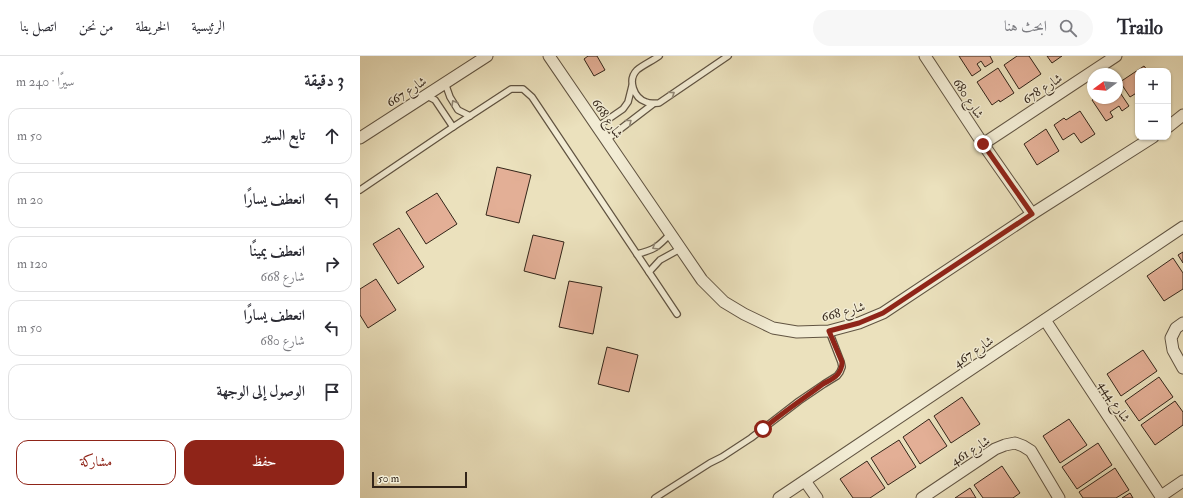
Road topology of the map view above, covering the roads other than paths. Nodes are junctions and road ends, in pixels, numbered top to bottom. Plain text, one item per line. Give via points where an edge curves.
1 (487, 56) edge
2 (549, 56) edge
3 (658, 56) edge
4 (721, 56) edge
5 (728, 56) edge
6 (925, 56) edge
7 (1116, 56) edge
8 (719, 62) junction
9 (445, 83) junction
10 (632, 85) junction
11 (425, 95) junction
12 (652, 104) junction
13 (1183, 115) edge
14 (470, 116) junction
15 (1171, 124) edge
16 (452, 127) junction
17 (597, 127) junction
18 (361, 136) edge
19 (1148, 140) edge
20 (606, 141) junction
21 (983, 144) junction
22 (360, 190) edge
23 (1032, 214) junction
24 (1183, 228) edge
25 (670, 234) junction
26 (680, 249) junction
27 (637, 254) junction
28 (649, 272) junction
29 (677, 314) dead end
30 (1045, 320) junction
31 (1183, 323) edge
32 (829, 331) junction
33 (1183, 368) edge
34 (804, 480) junction
35 (1183, 481) edge
36 (1161, 497) edge
37 (655, 498) edge
38 (779, 498) edge
39 (817, 498) edge
40 (922, 498) edge
41 (1059, 498) edge

1 - 9 street, شارع 667
2 - 17 street, شارع 668
3 - 10 lane via 637,71
4 - 8 lane
5 - 8 lane
6 - 21 street, شارع 680
7 - 21 street, شارع 678
12 -> 8 lane via 659,103
9 - 11 street, شارع 667
14 -> 9 lane via 458,110
10 - 12 lane via 641,100
10 - 17 lane via 628,102 623,109
11 - 16 lane via 435,100
11 - 18 street, شارع 667
20 -> 12 lane
13 - 15 street
14 - 16 lane
14 - 27 lane via 511,89 523,88 532,97
16 - 22 lane
17 - 20 street, شارع 668
19 - 23 street, شارع 668
20 - 25 street, شارع 668
21 - 23 street, شارع 680
23 - 32 street, شارع 668 via 883,313
24 - 30 street, شارع 467
25 - 26 street, شارع 668
25 -> 27 lane via 650,251
26 - 28 lane via 660,260
26 - 32 street, شارع 668 via 702,280 724,302 744,314 773,328 798,332
27 - 28 lane
28 - 29 lane
30 - 34 street, شارع 467
30 - 36 street, شارع 444
31 - 33 street via 1176,328 1170,338 1173,350
32 - 37 lane via 842,362 837,376 751,438
34 - 38 street, شارع 467
34 - 39 street
35 - 36 street
40 - 41 street, شارع 461 via 995,449 1015,443 1031,452

